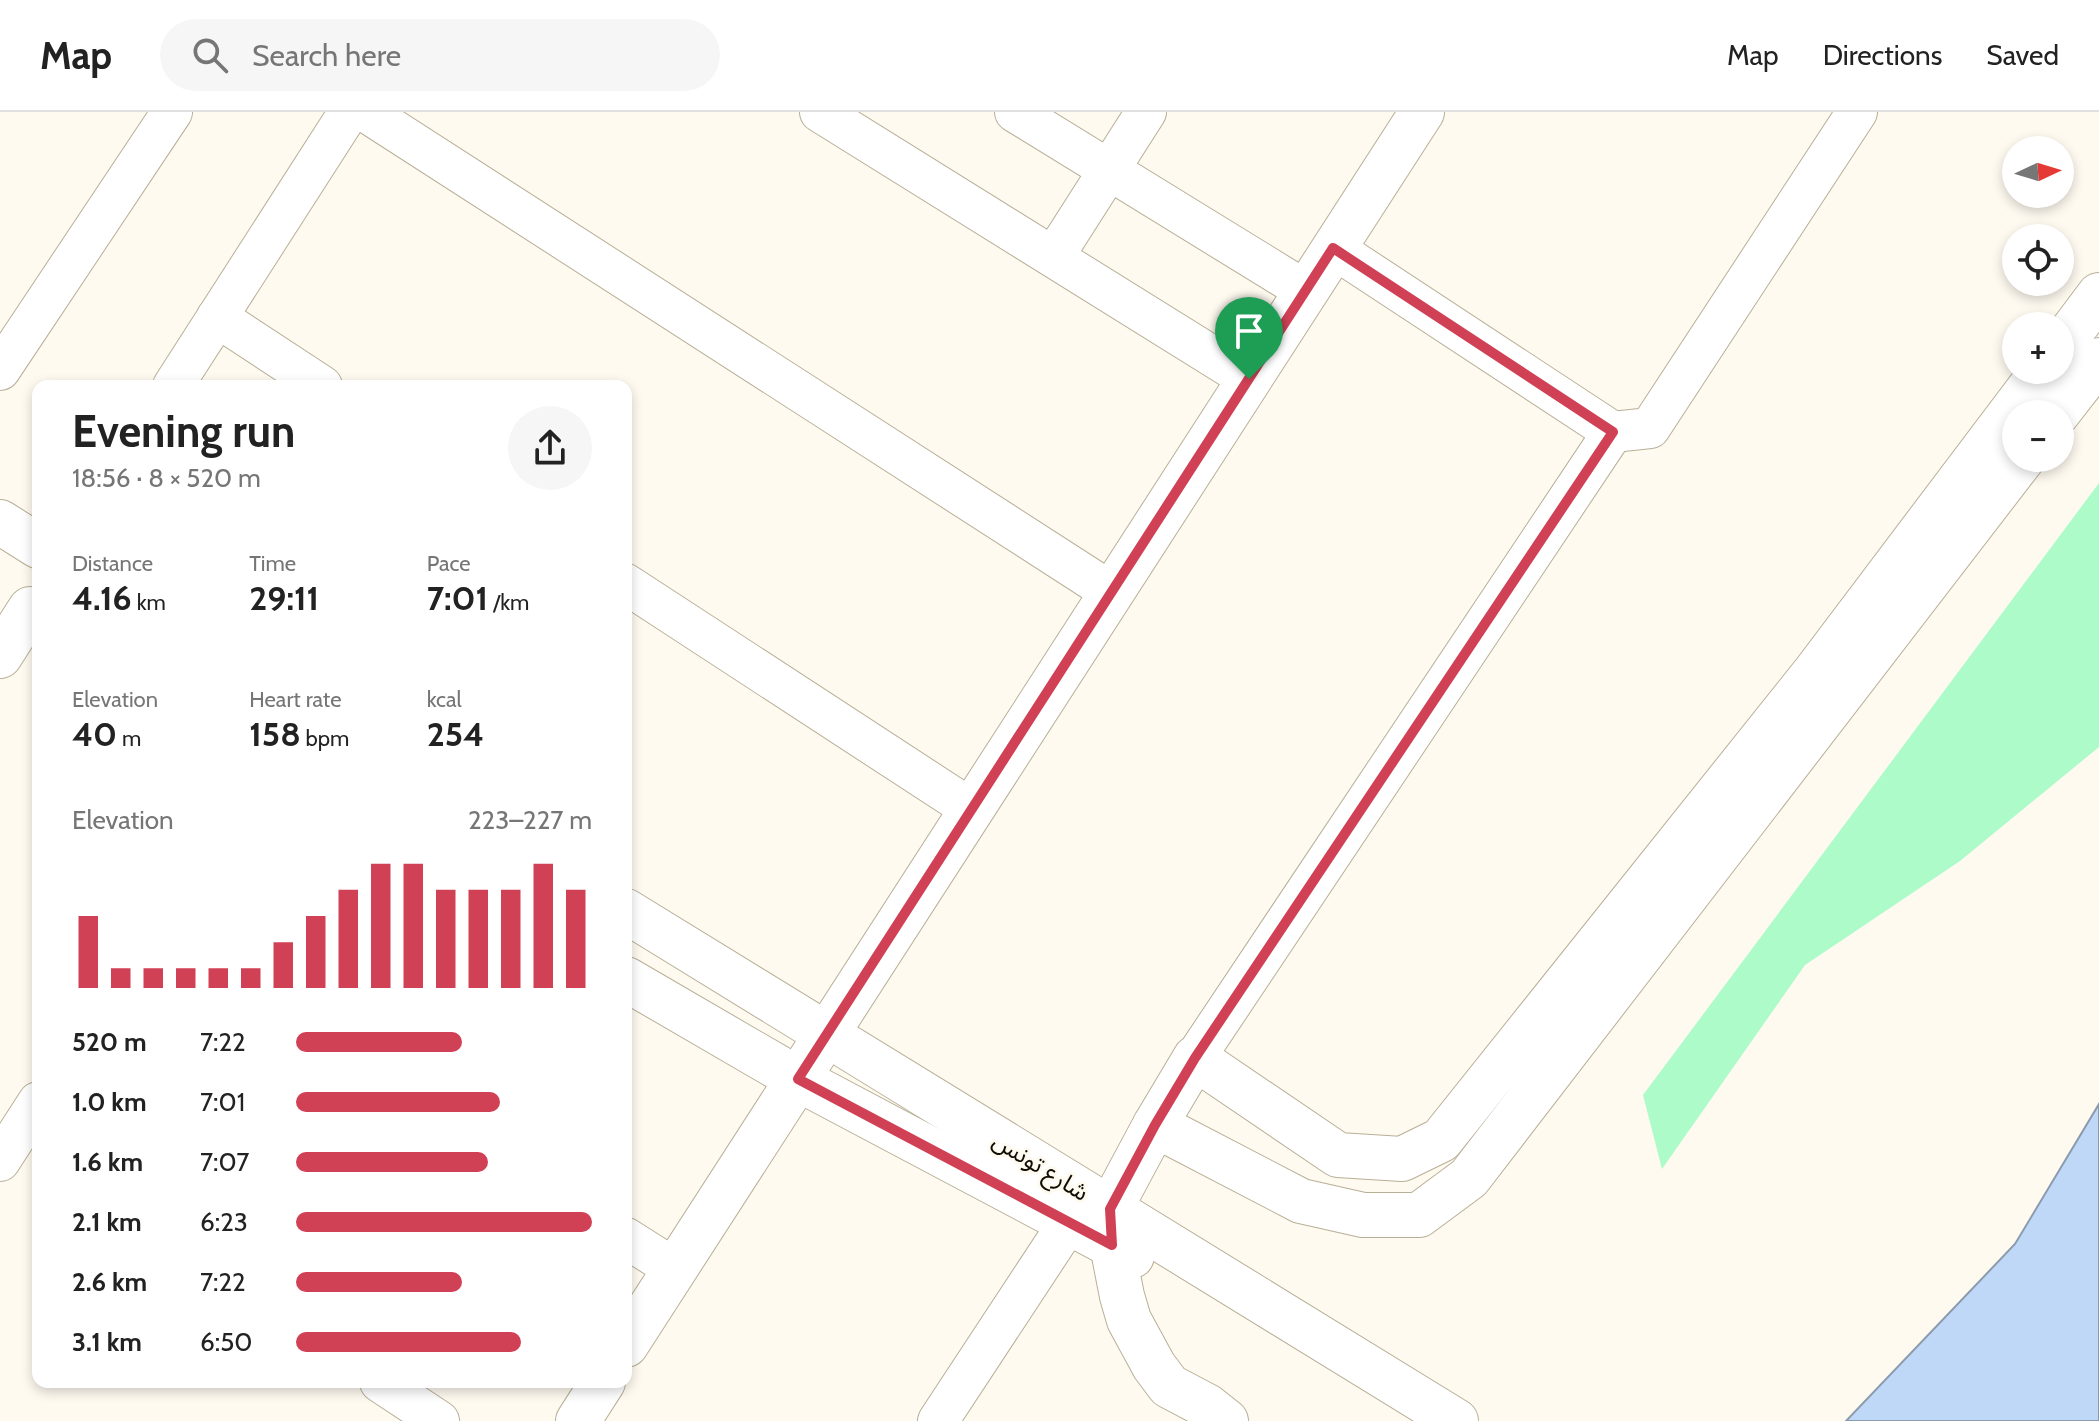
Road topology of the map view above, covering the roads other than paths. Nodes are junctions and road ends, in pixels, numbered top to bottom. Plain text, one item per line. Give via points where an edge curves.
1 (172, 112) edge
2 (349, 112) edge
3 (366, 112) edge
4 (820, 112) edge
5 (1015, 112) edge
6 (1146, 112) edge
7 (1422, 112) edge
8 (1857, 112) edge
9 (1110, 170) junction
10 (1333, 248) junction
11 (1054, 256) junction
12 (1306, 291) junction
13 (2099, 295) edge
14 (217, 317) junction
15 (2074, 328) edge
16 (2099, 360) edge
17 (0, 370) edge
18 (1249, 379) junction
19 (177, 380) edge
20 (313, 380) edge
21 (2032, 384) edge
22 (2068, 400) edge
23 (1613, 432) junction
24 (2012, 472) edge
25 (0, 522) edge
26 (32, 542) edge
27 (632, 588) edge
28 (1111, 592) junction
29 (23, 605) edge
30 (0, 656) edge
31 (971, 809) junction
32 (632, 915) edge
33 (632, 982) edge
34 (828, 1036) junction
35 (1195, 1058) junction
36 (798, 1079) junction
37 (32, 1117) edge
38 (1155, 1125) junction
39 (17, 1153) edge
40 (1097, 1225) junction
41 (632, 1242) edge
42 (675, 1269) junction
43 (632, 1336) edge
44 (389, 1388) edge
45 (599, 1388) edge
46 (1173, 1404) edge
47 (439, 1421) edge
48 (578, 1421) edge
49 (938, 1421) edge
50 (1226, 1421) edge
51 (1399, 1421) edge
52 (1456, 1421) edge

1 - 17 street
2 - 14 street
3 - 28 street
4 - 11 street
5 - 9 street
6 - 9 street
7 - 10 street
8 - 23 street via 1650,428
9 - 11 street
9 - 12 street
10 - 12 street
10 - 23 street
11 - 18 street
12 - 18 street
13 - 15 street
14 - 19 street
14 - 20 street
16 - 22 street
18 - 28 street
21 - 35 street via 1815,672 1441,1140 1402,1159 1338,1155
23 - 35 street
24 - 38 street via 1469,1178 1419,1215 1363,1215 1301,1201
25 - 26 street
27 - 31 street
28 - 31 street
29 - 30 street
31 - 34 street
32 - 34 street, شارع تونس
33 - 36 street, شارع تونس
34 - 36 street
34 - 40 street, شارع تونس
35 - 38 street
36 - 40 street, شارع تونس
36 - 42 street
37 - 39 street
38 - 40 street
40 - 46 street via 1129,1320
40 - 49 street
40 - 51 street, شارع تونس via 1167,1276
40 - 52 street, شارع تونس
41 - 42 street
42 - 43 street
44 - 47 street
45 - 48 street
46 - 50 street via 1198,1400

